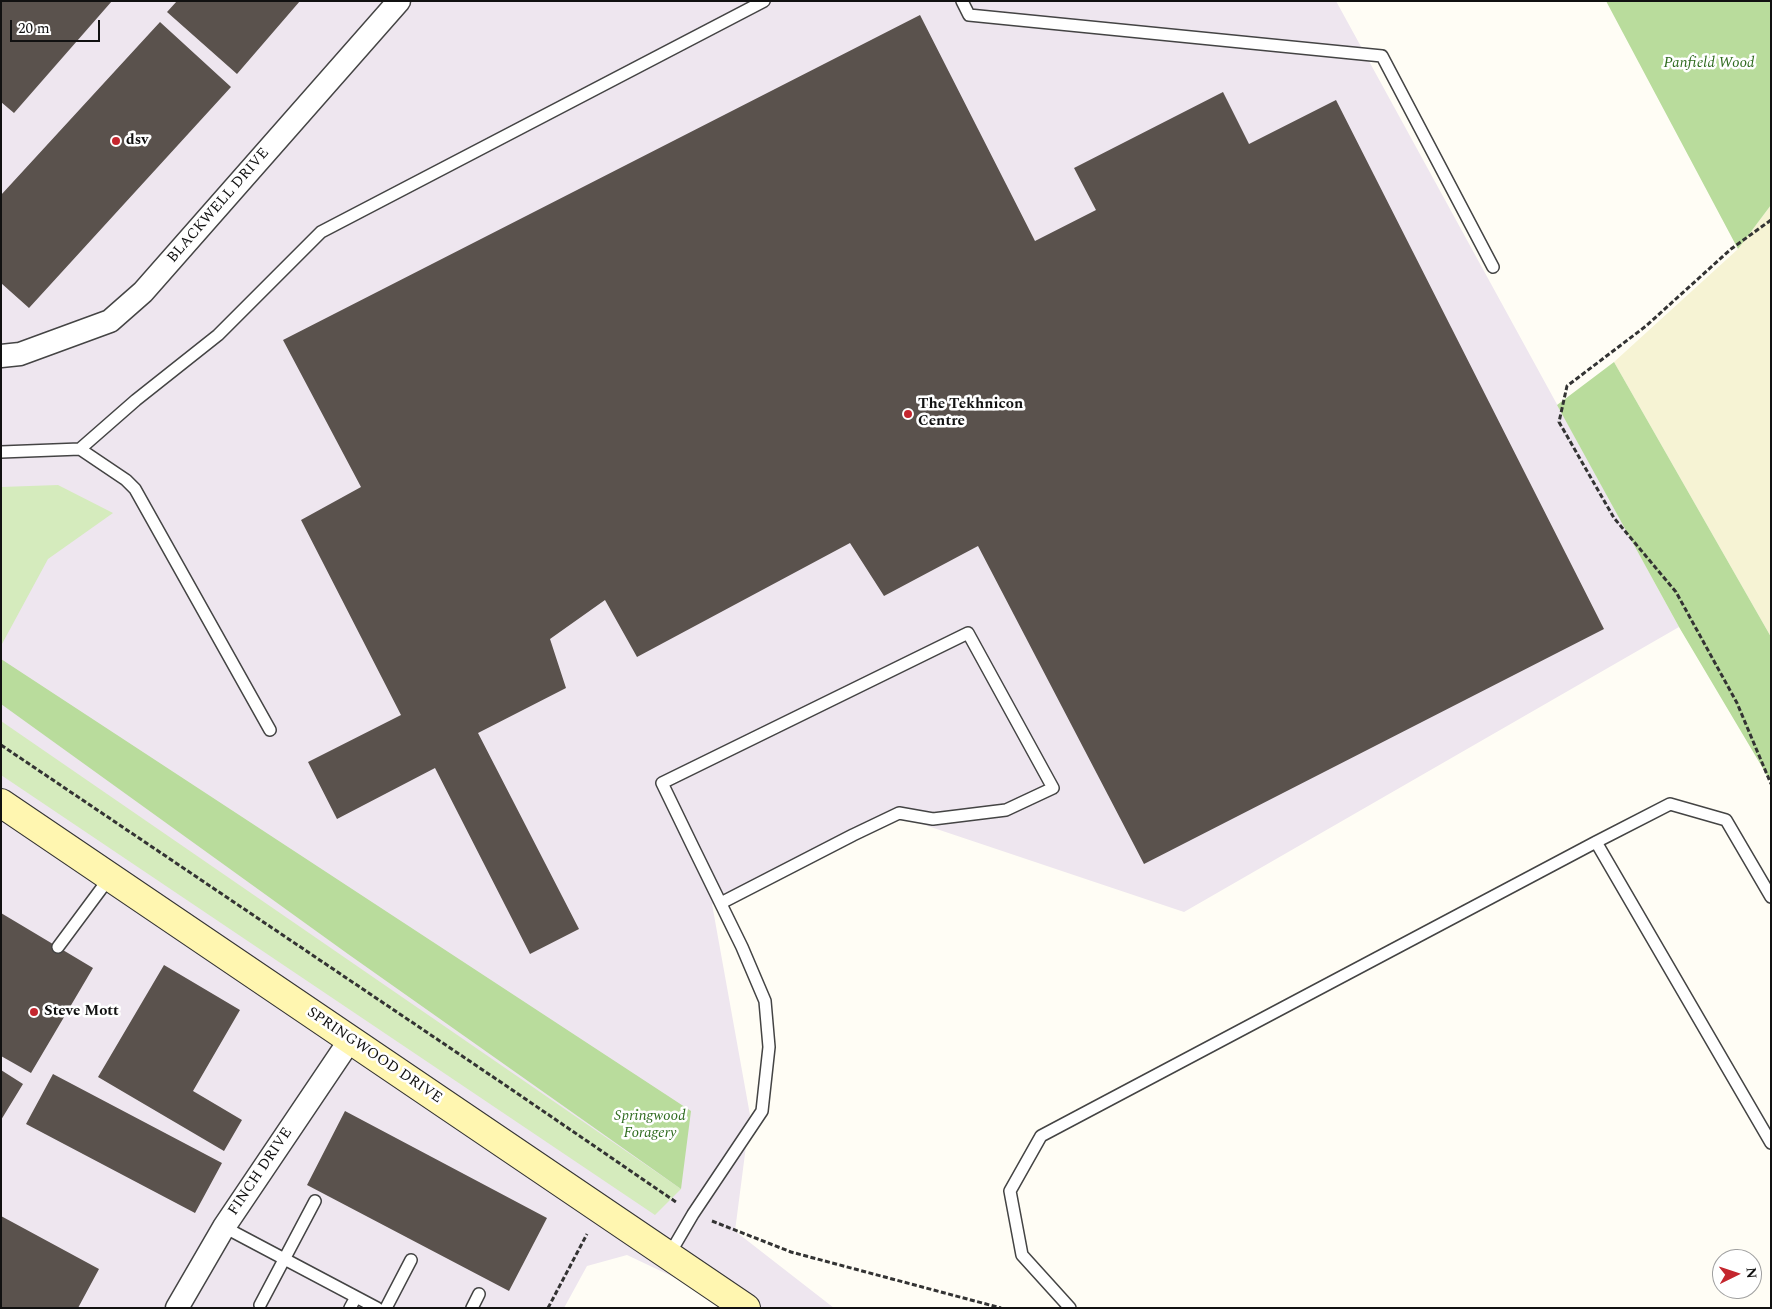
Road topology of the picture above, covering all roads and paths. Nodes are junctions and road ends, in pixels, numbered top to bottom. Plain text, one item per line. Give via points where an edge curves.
1 (399, 1) edge
2 (764, 1) edge
3 (962, 1) edge
4 (1771, 220) edge
5 (1493, 267) dead end
6 (1, 356) edge
7 (80, 448) junction
8 (1, 452) edge
9 (270, 730) dead end
10 (1, 745) edge
11 (1771, 784) edge
12 (1, 803) edge
13 (1596, 842) junction
14 (110, 877) junction
15 (1771, 898) edge
16 (721, 903) junction
17 (58, 947) dead end
18 (350, 1040) junction
19 (1771, 1143) edge
20 (315, 1201) dead end
21 (601, 1210) junction
22 (693, 1214) junction
23 (224, 1227) junction
24 (669, 1255) junction
25 (285, 1260) junction
26 (411, 1260) dead end
27 (479, 1294) dead end
28 (356, 1297) junction
29 (260, 1305) dead end
30 (177, 1308) edge
31 (350, 1308) edge
32 (377, 1308) edge
33 (386, 1308) edge
34 (472, 1308) edge
35 (548, 1308) edge
36 (746, 1308) edge
37 (1001, 1308) edge
38 (1070, 1308) edge

1 - 6 street, BLACKWELL DRIVE via 143,292 110,321 20,354
2 - 7 lane via 321,232 218,335
3 - 5 lane via 968,15 1382,56
4 - 11 path via 1731,249 1646,326 1567,386 1559,422 1614,518 1676,592 1737,702
7 - 8 lane
7 - 9 lane via 135,489
10 - 22 path
12 - 14 street, SPRINGWOOD DRIVE
13 - 15 lane via 1670,804 1726,820
13 - 19 lane
13 - 38 lane via 1041,1136 1010,1191 1022,1255
14 - 17 lane
14 - 18 street, SPRINGWOOD DRIVE
16 - 16 lane via 662,783 968,633 1053,788 1006,810 934,819 899,813
16 - 22 lane via 765,1001 769,1047 762,1112
18 - 21 street, SPRINGWOOD DRIVE
18 - 23 street, FINCH DRIVE
20 - 25 lane
21 - 24 street, SPRINGWOOD DRIVE
21 - 35 path
22 - 24 lane
22 - 37 path via 791,1252
23 - 25 lane
23 - 30 street, FINCH DRIVE
24 - 36 street, SPRINGWOOD DRIVE
25 - 28 lane
25 - 29 lane
26 - 33 lane
27 - 34 lane
28 - 31 lane
28 - 32 lane

